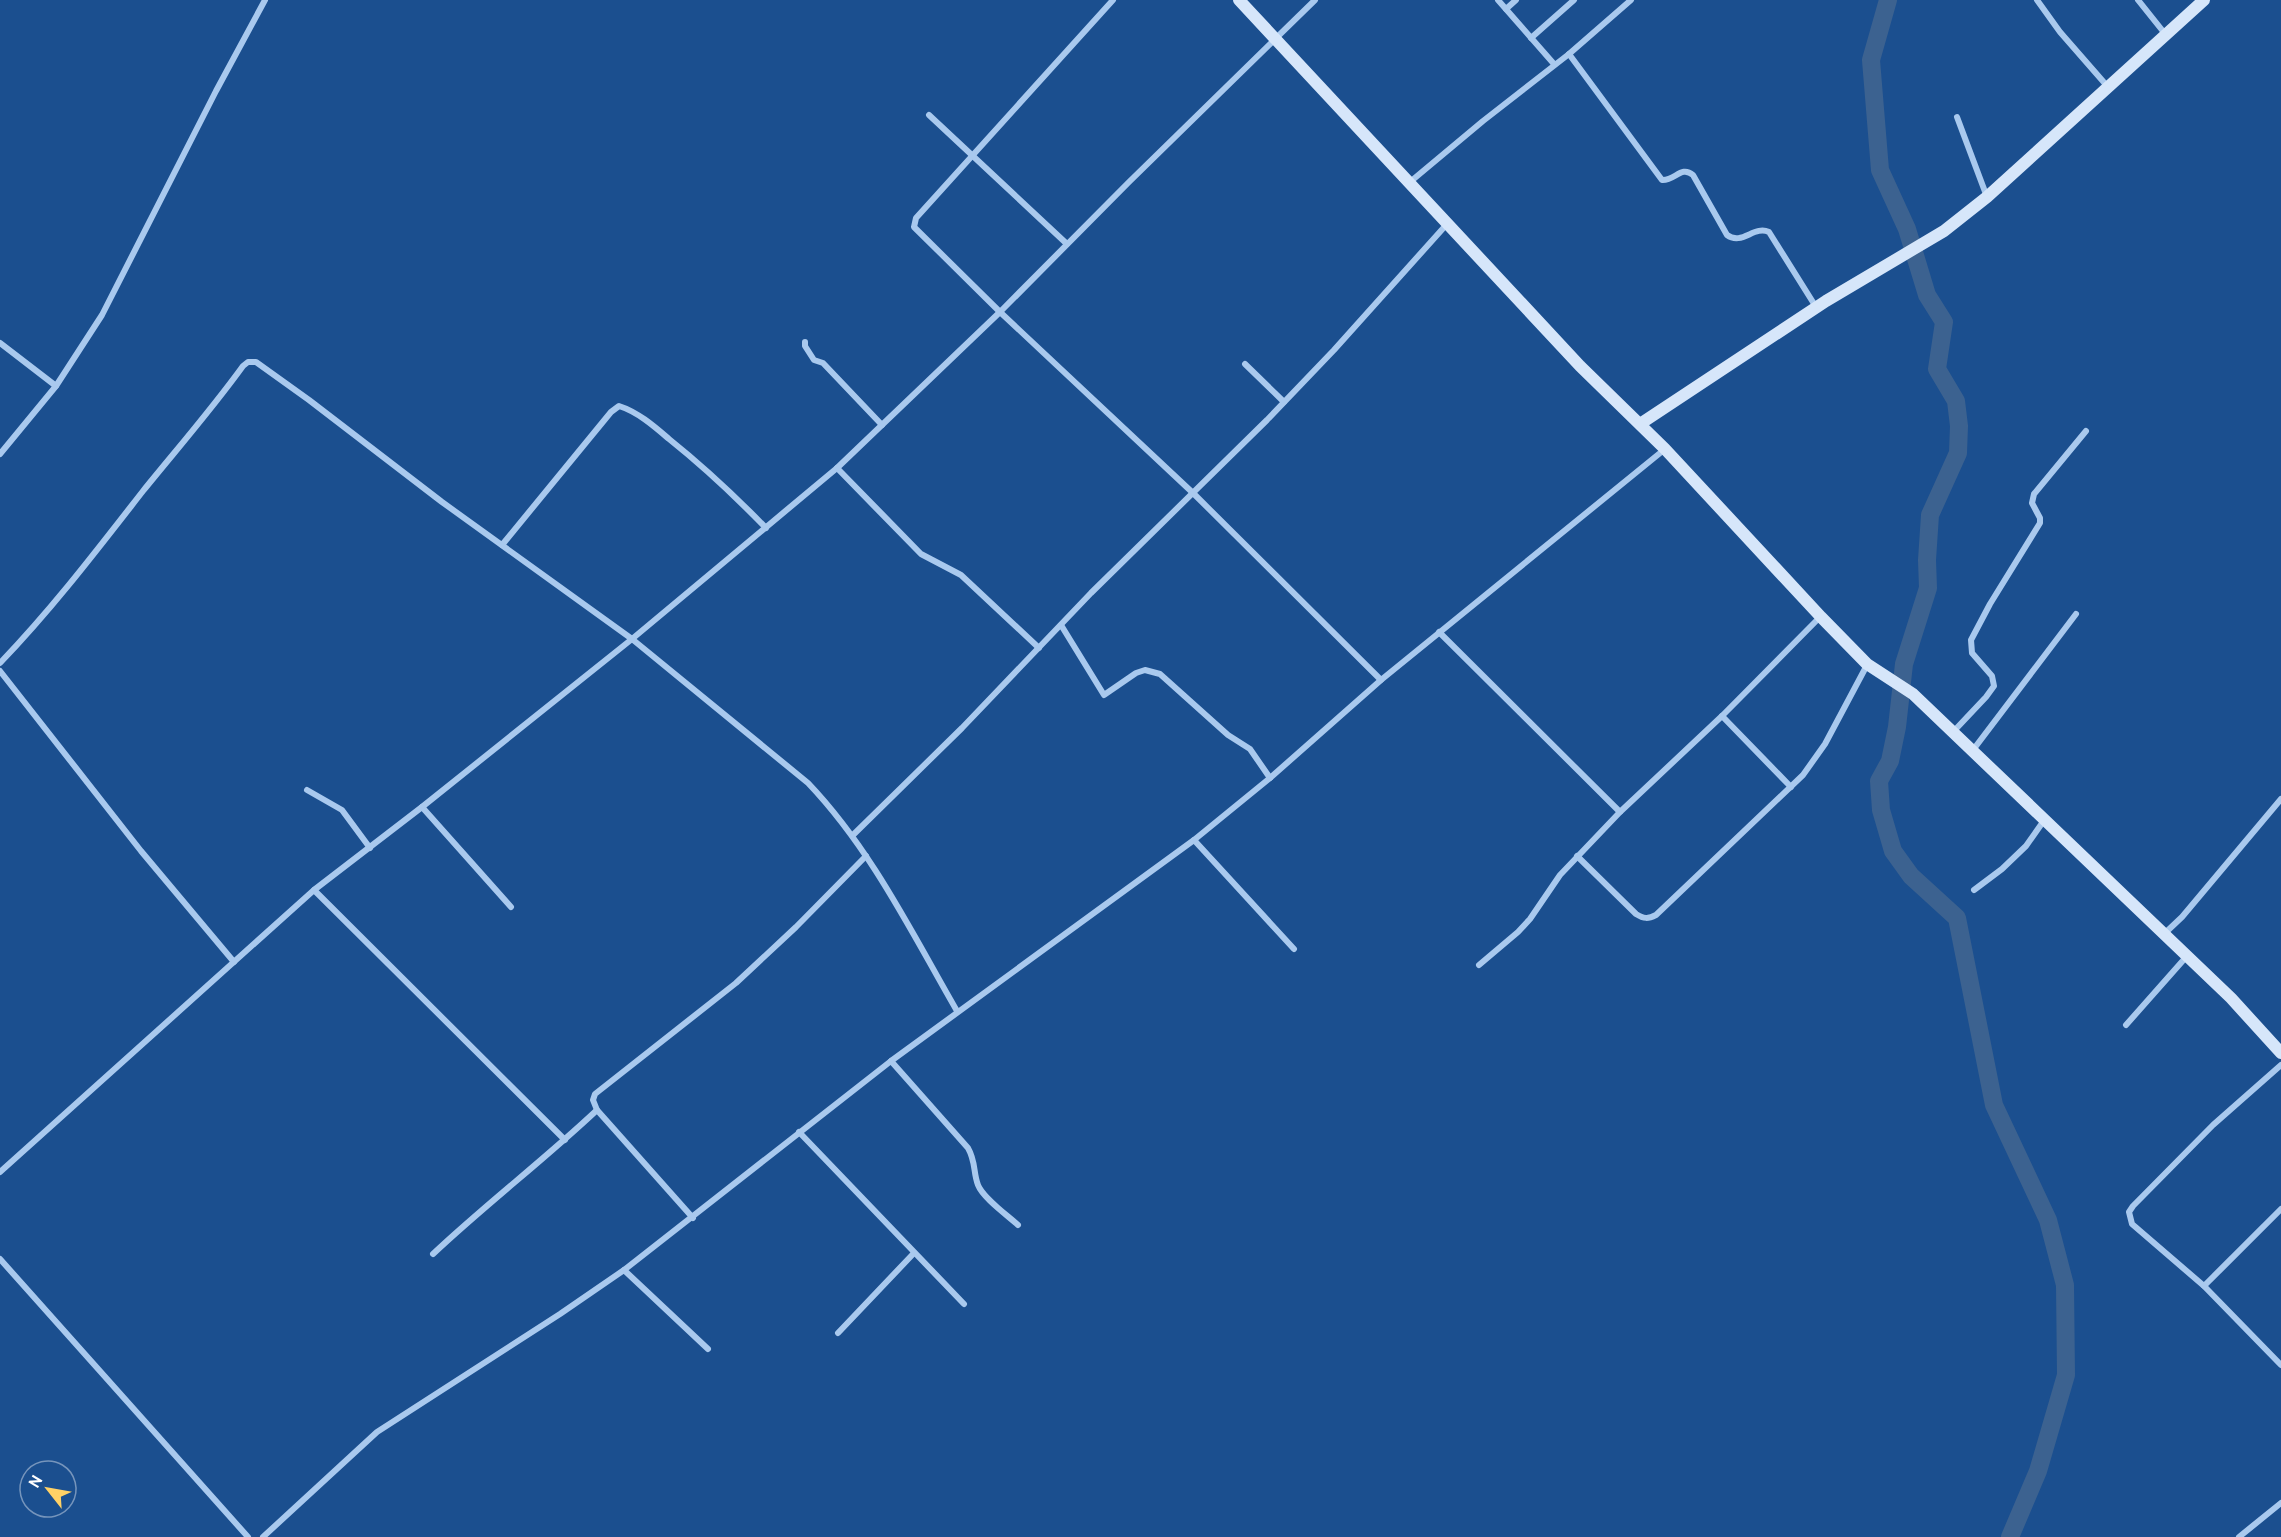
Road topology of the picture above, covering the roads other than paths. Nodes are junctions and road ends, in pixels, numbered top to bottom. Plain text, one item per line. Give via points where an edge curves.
1 (265, 0) edge
2 (1113, 0) edge
3 (1239, 0) edge
4 (1315, 0) edge
5 (1498, 0) edge
6 (1516, 0) edge
7 (1574, 0) edge
8 (1631, 0) edge
9 (2037, 0) edge
10 (2138, 0) edge
11 (2204, 0) edge
12 (1506, 9) junction
13 (2166, 35) junction
14 (1531, 38) junction
15 (1276, 40) junction
16 (1569, 54) junction
17 (1554, 64) junction
18 (2108, 87) junction
19 (928, 115) dead end
20 (1957, 117) dead end
21 (972, 155) junction
22 (1409, 183) junction
23 (1987, 197) junction
24 (1447, 224) junction
25 (1066, 244) junction
26 (1816, 307) junction
27 (1000, 312) junction
28 (806, 342) dead end
29 (0, 343) edge
30 (1245, 364) dead end
31 (56, 386) junction
32 (1284, 402) junction
33 (1640, 424) junction
34 (882, 425) junction
35 (2086, 431) dead end
36 (1665, 449) junction
37 (0, 454) edge
38 (837, 468) junction
39 (1193, 494) junction
40 (766, 528) junction
41 (502, 545) junction
42 (2076, 614) dead end
43 (1821, 616) junction
44 (1061, 625) junction
45 (1439, 632) junction
46 (632, 639) junction
47 (1039, 648) junction
48 (0, 663) edge
49 (1867, 664) junction
50 (0, 671) edge
51 (1380, 680) junction
52 (1722, 716) junction
53 (1953, 732) junction
54 (1973, 750) junction
55 (1270, 778) junction
56 (1791, 787) junction
57 (307, 790) dead end
58 (2281, 799) edge
59 (422, 807) junction
60 (1620, 812) junction
61 (2045, 819) junction
62 (853, 835) junction
63 (1194, 840) junction
64 (369, 848) junction
65 (1577, 855) junction
66 (866, 856) junction
67 (314, 890) junction
68 (1974, 890) dead end
69 (511, 907) dead end
70 (2164, 934) junction
71 (1294, 950) dead end
72 (2187, 956) junction
73 (234, 962) junction
74 (1479, 965) dead end
75 (957, 1011) junction
76 (2126, 1025) dead end
77 (2281, 1053) edge
78 (891, 1061) junction
79 (2281, 1065) edge
80 (597, 1110) junction
81 (799, 1132) junction
82 (565, 1140) junction
83 (0, 1172) edge
84 (2281, 1209) edge
85 (693, 1218) junction
86 (1018, 1225) dead end
87 (914, 1253) junction
88 (433, 1254) dead end
89 (0, 1259) edge
90 (624, 1270) junction
91 (2204, 1286) junction
92 (964, 1304) dead end
93 (838, 1333) dead end
94 (708, 1349) dead end
95 (2281, 1365) edge
96 (2280, 1505) edge
97 (248, 1537) edge
98 (263, 1537) edge
99 (2240, 1537) edge

1 - 31 street via 106,307
2 - 21 street
3 - 15 street
4 - 15 street
5 - 12 street
6 - 12 street
7 - 14 street
8 - 16 street
9 - 18 street
10 - 13 street
11 - 13 street
12 - 14 street
13 - 18 street
14 - 17 street
15 - 22 street
15 - 25 street
16 - 17 street
16 - 26 street via 1662,180 1688,171 1732,238 1761,230 1769,232
17 - 22 street
18 - 23 street
19 - 21 street
20 - 23 street
21 - 25 street
21 - 27 street via 916,218 914,227
22 - 24 street
23 - 26 street via 1944,231
24 - 32 street
24 - 33 street
25 - 27 street
26 - 33 street
27 - 34 street
27 - 39 street
28 - 34 street via 814,360 823,363
29 - 31 street
30 - 32 street
31 - 37 street
32 - 39 street
33 - 36 street
34 - 38 street
35 - 53 street via 2034,494 2032,503 2040,523 1971,640 1972,653 1992,676 1994,686
36 - 43 street
36 - 45 street
38 - 40 street
38 - 47 street via 921,554 961,575
39 - 44 street
39 - 51 street
40 - 41 street via 695,460 654,427 619,406
40 - 46 street
41 - 46 street
41 - 48 street via 260,363 248,362 52,606
42 - 54 street
43 - 49 street
43 - 52 street
44 - 47 street
44 - 55 street via 1104,695 1136,673 1145,670 1160,674 1227,735 1250,749
45 - 51 street
45 - 60 street
46 - 59 street
46 - 62 street via 808,783
47 - 62 street
49 - 53 street via 1913,694
49 - 56 street via 1825,744
50 - 73 street
51 - 55 street
52 - 56 street
52 - 60 street
53 - 54 street
54 - 61 street
55 - 63 street
56 - 65 street via 1649,918 1636,914
57 - 64 street via 342,810
58 - 70 street
59 - 64 street
59 - 69 street
60 - 65 street
61 - 68 street via 2026,846
61 - 70 street
62 - 66 street
63 - 71 street
63 - 75 street
64 - 67 street
65 - 74 street via 1530,919
66 - 75 street
66 - 80 street via 744,975 599,1090 593,1100
67 - 73 street
67 - 82 street
70 - 72 street
72 - 76 street
72 - 77 street
73 - 83 street
75 - 78 street
78 - 81 street
78 - 86 street via 968,1149 982,1192
79 - 91 street via 2213,1125 2129,1212 2132,1224
80 - 82 street
80 - 85 street
81 - 85 street
81 - 87 street
82 - 88 street
84 - 91 street
85 - 90 street
87 - 92 street
87 - 93 street
89 - 97 street
90 - 94 street
90 - 98 street via 377,1432
91 - 95 street
96 - 99 street

